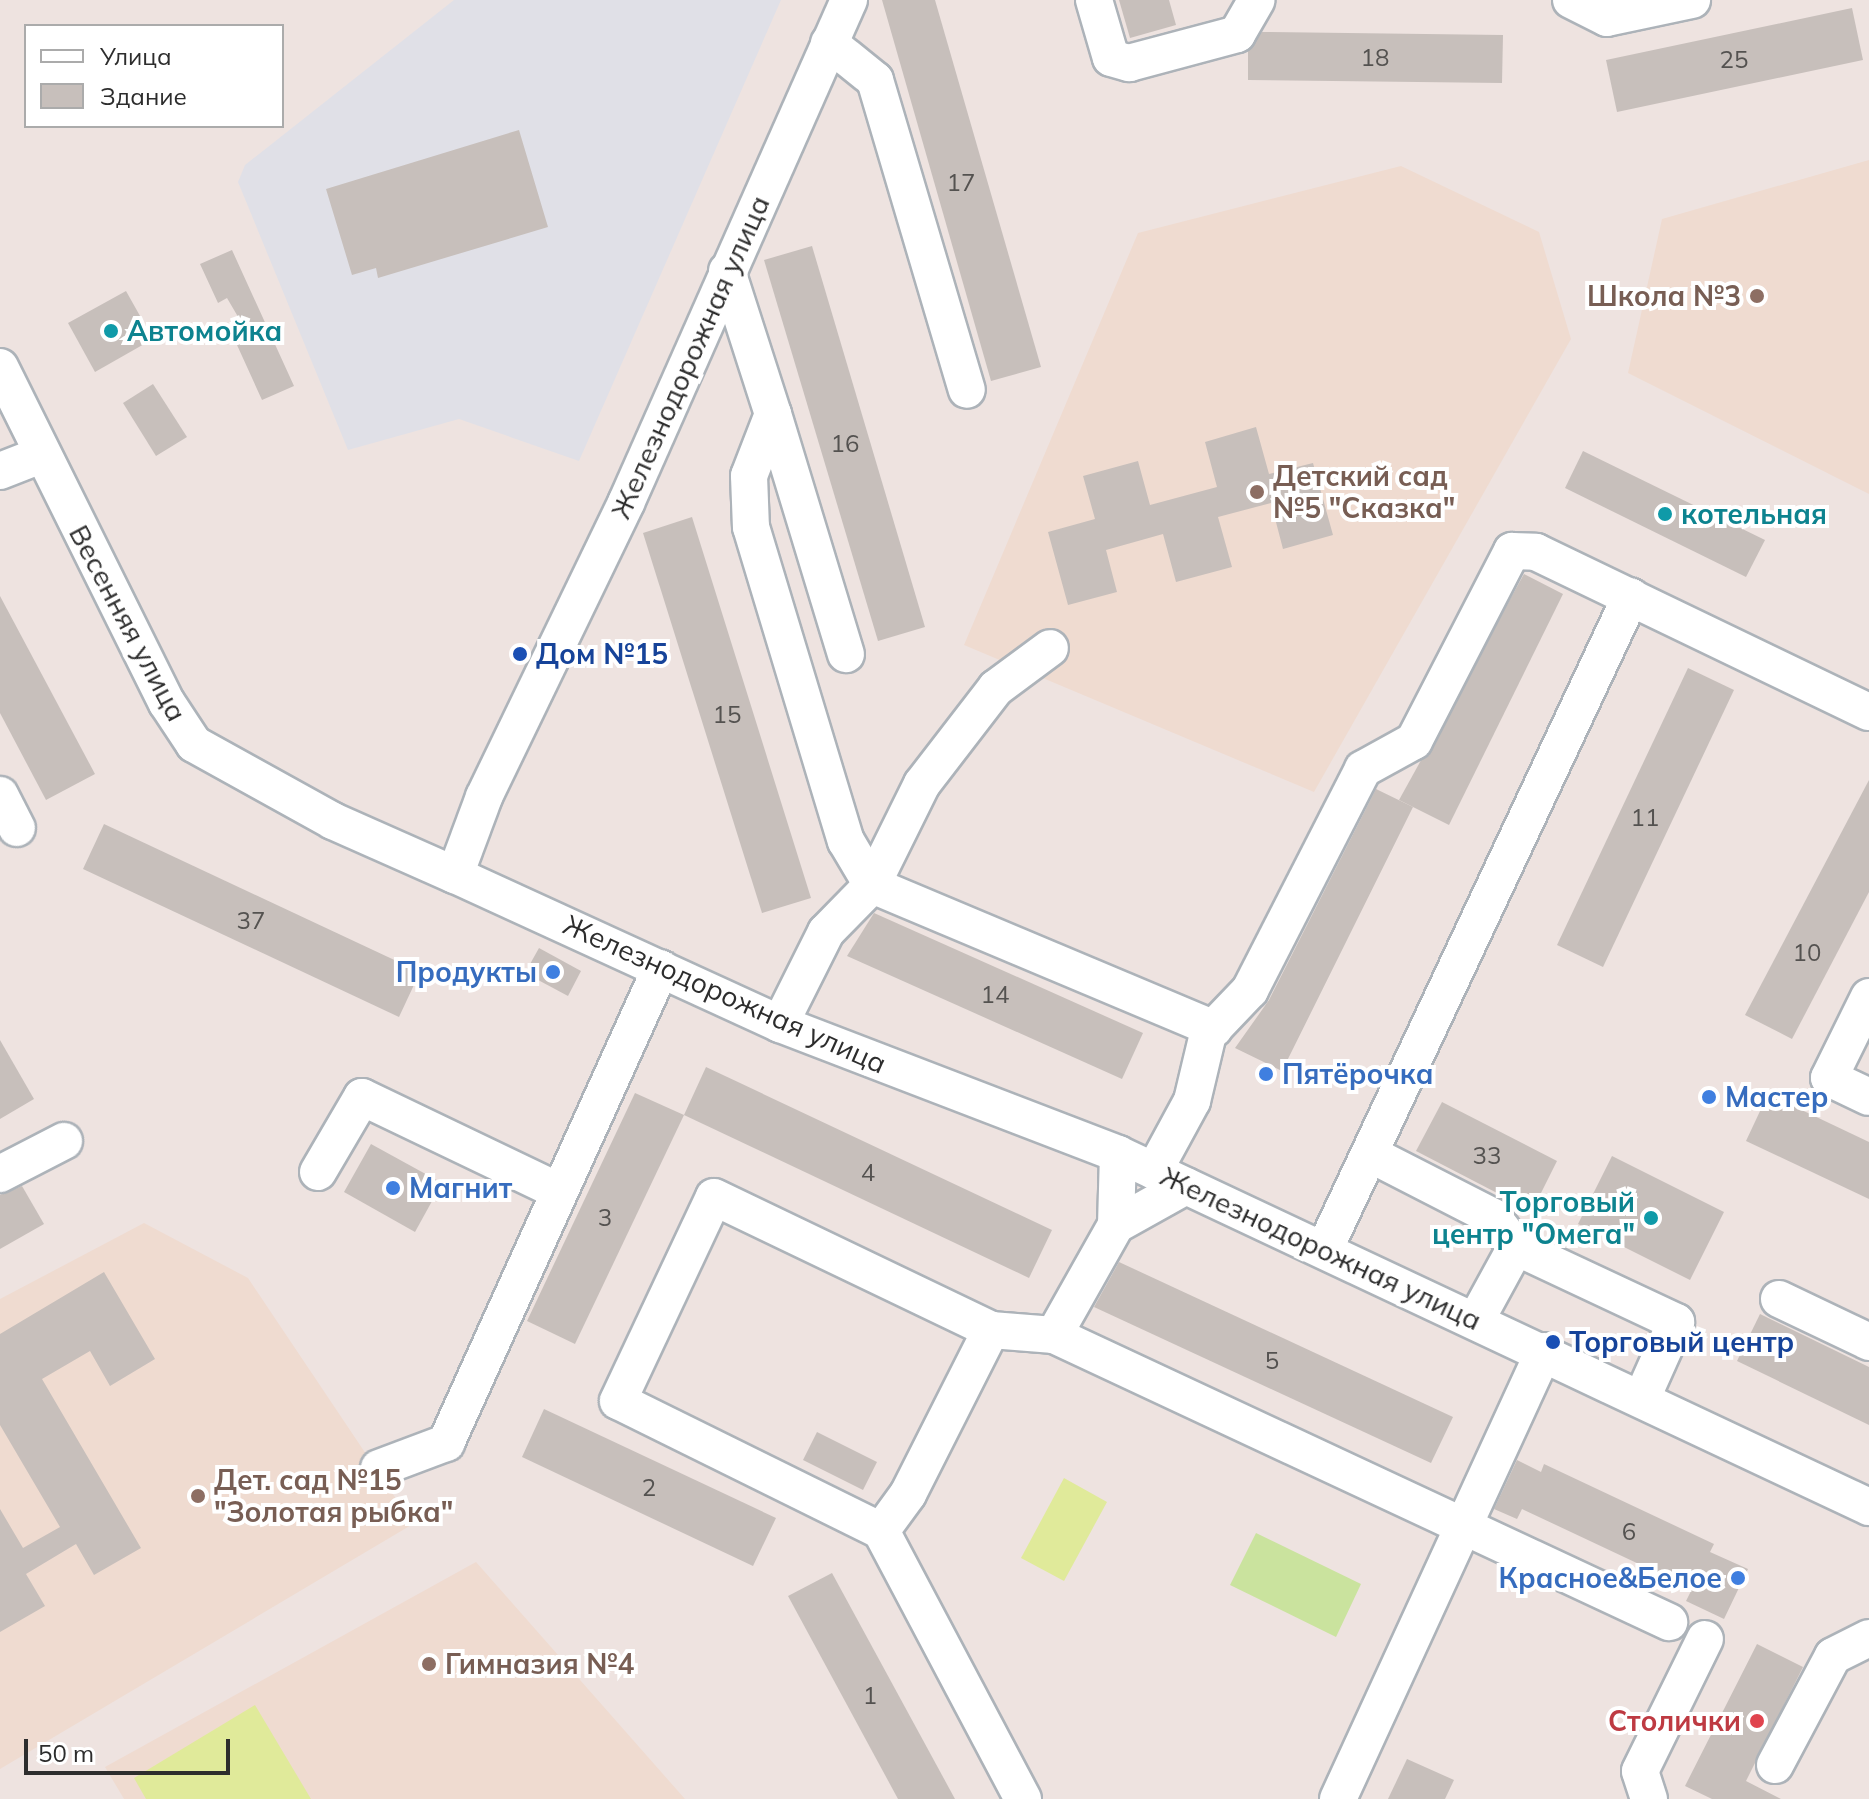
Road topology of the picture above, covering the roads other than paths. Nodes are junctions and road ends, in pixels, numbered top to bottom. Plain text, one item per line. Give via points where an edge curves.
1 (849, 0) edge
2 (1094, 0) edge
3 (1257, 0) edge
4 (1692, 0) edge
5 (1583, 3) edge
6 (829, 43) junction
7 (727, 271) junction
8 (0, 367) edge
9 (967, 390) dead end
10 (773, 414) junction
11 (41, 455) junction
12 (0, 471) edge
13 (1631, 596) junction
14 (1050, 648) dead end
15 (846, 654) dead end
16 (1869, 712) edge
17 (0, 795) edge
18 (17, 828) dead end
19 (455, 875) junction
20 (872, 885) junction
21 (661, 968) junction
22 (1869, 997) edge
23 (780, 1024) junction
24 (1214, 1029) junction
25 (1869, 1097) edge
26 (64, 1141) dead end
27 (1118, 1154) junction
28 (1370, 1154) junction
29 (318, 1172) dead end
30 (0, 1174) edge
31 (1170, 1178) junction
32 (558, 1191) junction
33 (1116, 1225) junction
34 (1516, 1247) junction
35 (1324, 1250) junction
36 (1779, 1299) dead end
37 (1476, 1320) junction
38 (991, 1330) junction
39 (1054, 1335) junction
40 (1869, 1342) edge
41 (1544, 1351) junction
42 (1642, 1398) junction
43 (379, 1468) dead end
44 (1869, 1507) edge
45 (1462, 1530) junction
46 (881, 1531) junction
47 (1669, 1622) dead end
48 (1869, 1638) edge
49 (1705, 1639) dead end
50 (1775, 1765) dead end
51 (1023, 1799) edge
52 (1338, 1799) edge
53 (1649, 1799) edge

1 - 6 street, Железнодорожная улица
2 - 3 street via 1111,58 1129,63 1237,34
4 - 5 street via 1607,18
6 - 7 street, Железнодорожная улица
6 - 9 street via 875,80
7 - 10 street
7 - 19 street, Железнодорожная улица via 626,503 484,797
8 - 11 street, Весенняя улица
10 - 15 street
10 - 20 street via 749,476 751,527 846,841
11 - 12 street
11 - 19 street, Весенняя улица via 194,744 333,821
13 - 16 street
13 - 24 street via 1536,552 1512,551 1414,741 1363,769 1250,990
13 - 28 street
14 - 20 street via 996,688 922,784
17 - 18 street
19 - 21 street, Железнодорожная улица
20 - 23 street via 826,932
20 - 24 street
21 - 23 street, Железнодорожная улица
21 - 32 street
22 - 25 street via 1829,1078
23 - 27 street, Железнодорожная улица
24 - 31 street
26 - 30 street
27 - 31 street, Железнодорожная улица
27 - 33 street
28 - 34 street via 1493,1217
28 - 35 street
29 - 32 street via 362,1097
31 - 33 street
31 - 35 street, Железнодорожная улица
32 - 43 street via 446,1443
33 - 39 street
34 - 37 street
34 - 42 street via 1676,1322
35 - 37 street, Железнодорожная улица
36 - 40 street
37 - 41 street, Железнодорожная улица
38 - 39 street
38 - 46 street
38 - 46 street via 714,1197 618,1401
39 - 45 street
41 - 42 street, Железнодорожная улица
41 - 45 street
42 - 44 street, Железнодорожная улица
45 - 47 street
45 - 52 street
46 - 51 street
48 - 50 street via 1833,1656
49 - 53 street via 1640,1771

